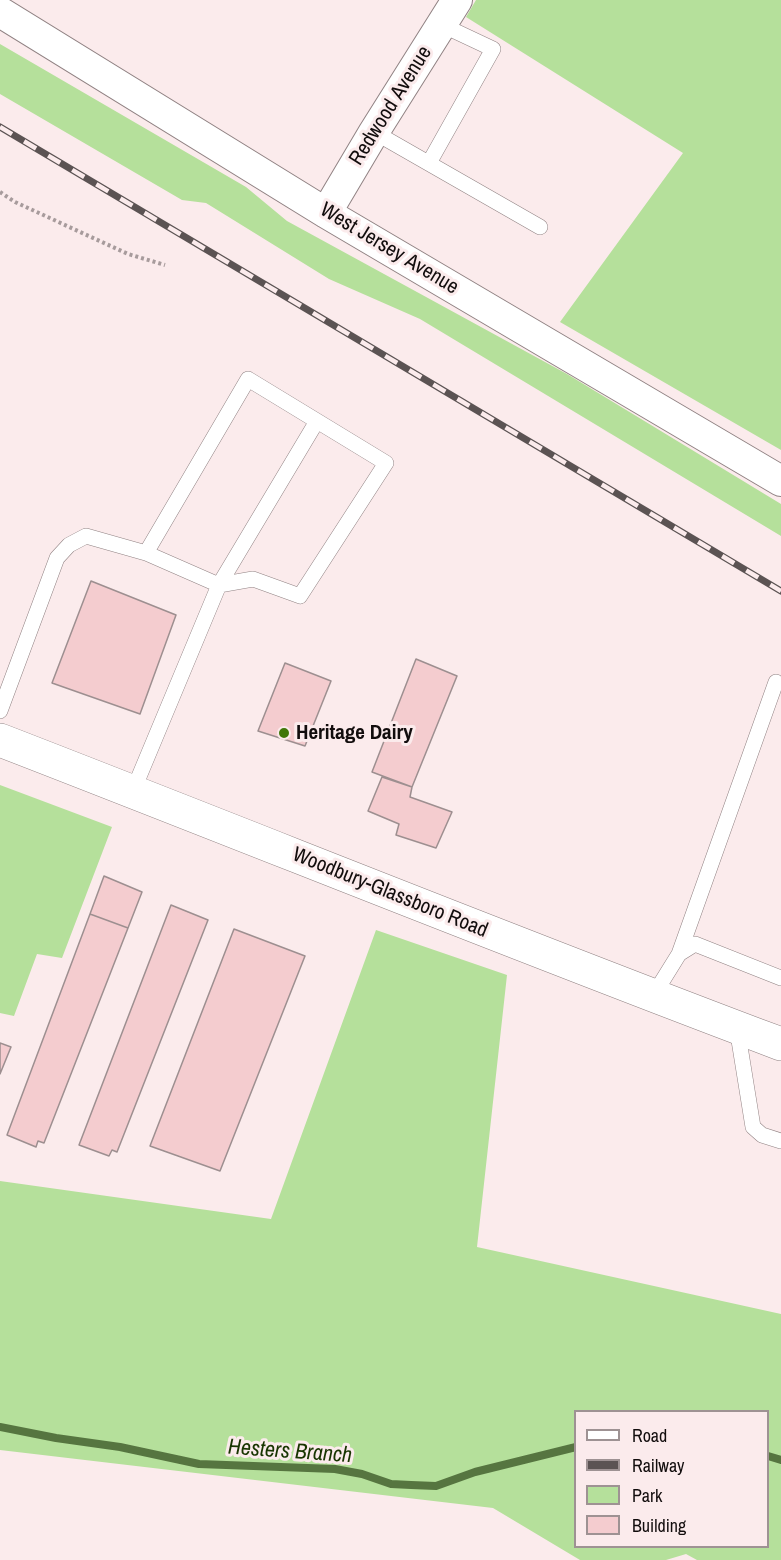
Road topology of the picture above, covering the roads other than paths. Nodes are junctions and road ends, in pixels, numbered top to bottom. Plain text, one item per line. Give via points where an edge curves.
1 (457, 0) edge
2 (0, 12) edge
3 (442, 25) junction
4 (374, 132) junction
5 (429, 163) junction
6 (326, 213) junction
7 (540, 226) dead end
8 (316, 421) junction
9 (781, 481) edge
10 (146, 554) junction
11 (219, 585) junction
12 (776, 682) dead end
13 (0, 711) edge
14 (0, 740) edge
15 (133, 791) junction
16 (678, 954) junction
17 (781, 978) edge
18 (653, 996) junction
19 (737, 1028) junction
20 (781, 1044) edge
21 (781, 1141) edge

1 - 3 street, Redwood Avenue
2 - 6 street, West Jersey Avenue
3 - 4 street, Redwood Avenue
3 - 5 lane via 493,50
4 - 5 lane
4 - 6 street, Redwood Avenue
5 - 7 lane
6 - 9 street, West Jersey Avenue
8 - 10 lane via 248,379
8 - 11 lane
8 - 11 lane via 386,463 300,596 254,579
10 - 11 lane
10 - 13 lane via 86,536 69,545 57,558
11 - 15 lane
12 - 16 lane
14 - 15 main road, Woodbury-Glassboro Road
15 - 18 main road, Woodbury-Glassboro Road
16 - 17 lane via 695,944
16 - 18 lane
18 - 19 main road, Woodbury-Glassboro Road
19 - 20 main road, Woodbury-Glassboro Road
19 - 21 lane via 753,1126 762,1135

